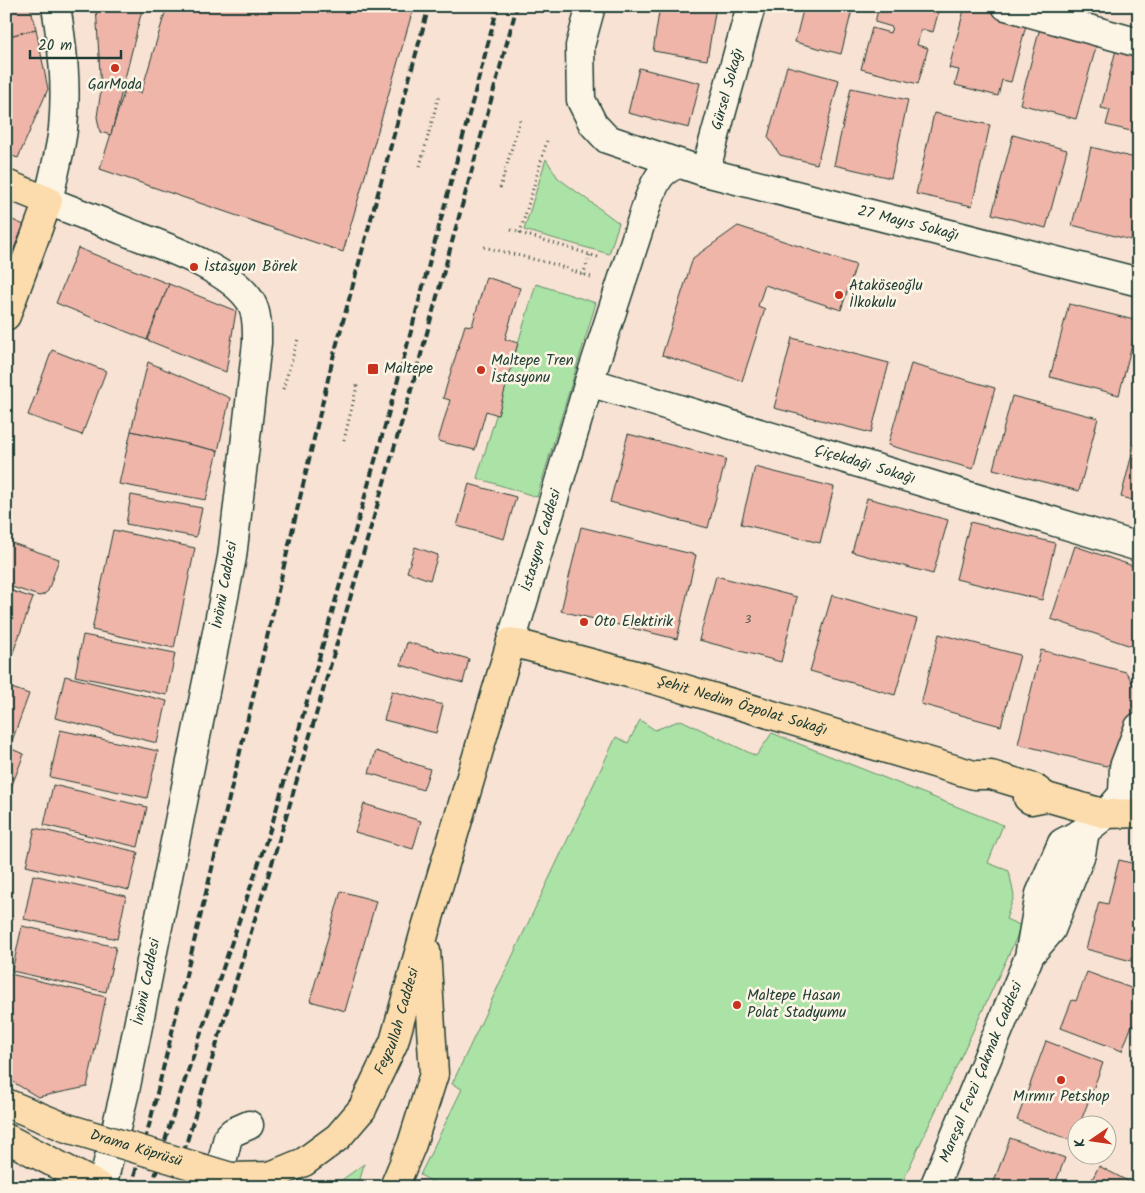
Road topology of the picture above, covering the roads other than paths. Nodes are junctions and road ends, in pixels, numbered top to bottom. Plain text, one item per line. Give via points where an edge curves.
1 (56, 6) edge
2 (591, 6) edge
3 (751, 6) edge
4 (1006, 6) edge
5 (1139, 43) edge
6 (679, 164) junction
7 (705, 172) junction
8 (6, 184) edge
9 (48, 201) junction
10 (1139, 282) edge
11 (6, 316) edge
12 (589, 382) junction
13 (1139, 547) edge
14 (511, 642) junction
15 (1139, 728) edge
16 (1127, 801) edge
17 (425, 931) junction
18 (6, 1103) edge
19 (362, 1109) joint
20 (249, 1125) dead end
21 (6, 1138) edge
22 (101, 1187) edge
23 (216, 1187) edge
24 (394, 1187) edge
25 (934, 1187) edge

1 - 9 street via 64,58 65,96 63,132
2 - 6 street, 27 Mayıs Sokağı via 580,46 581,100 593,124 607,139
3 - 7 street, Gürsel Sokağı
4 - 5 street
6 - 7 street, 27 Mayıs Sokağı
6 - 12 street, İstasyon Caddesi via 661,174 654,186
7 - 10 street, 27 Mayıs Sokağı
8 - 9 main road, İnönü Caddesi
9 - 11 main road
9 - 22 street, İnönü Caddesi via 171,249 215,271 243,292 252,304 257,322 232,557 125,1091
12 - 13 street, Çiçekdağı Sokağı
12 - 14 street, İstasyon Caddesi
14 - 16 main road, Şehit Nedim Özpolat Sokağı via 655,680 974,774 984,784 1031,800
14 - 17 main road, İstasyon Caddesi
15 - 16 street via 1124,767
16 - 25 street, Mareşal Fevzi Çakmak Caddesi via 1062,843 1040,894 1028,957
17 - 19 main road, Feyzullah Caddesi via 394,1042
17 - 24 main road via 434,1074 412,1144
18 - 19 main road, Drama Köprüsü, bridge via 67,1128 231,1177 270,1176 304,1162 338,1137
20 - 23 street via 228,1137
21 - 22 main road

